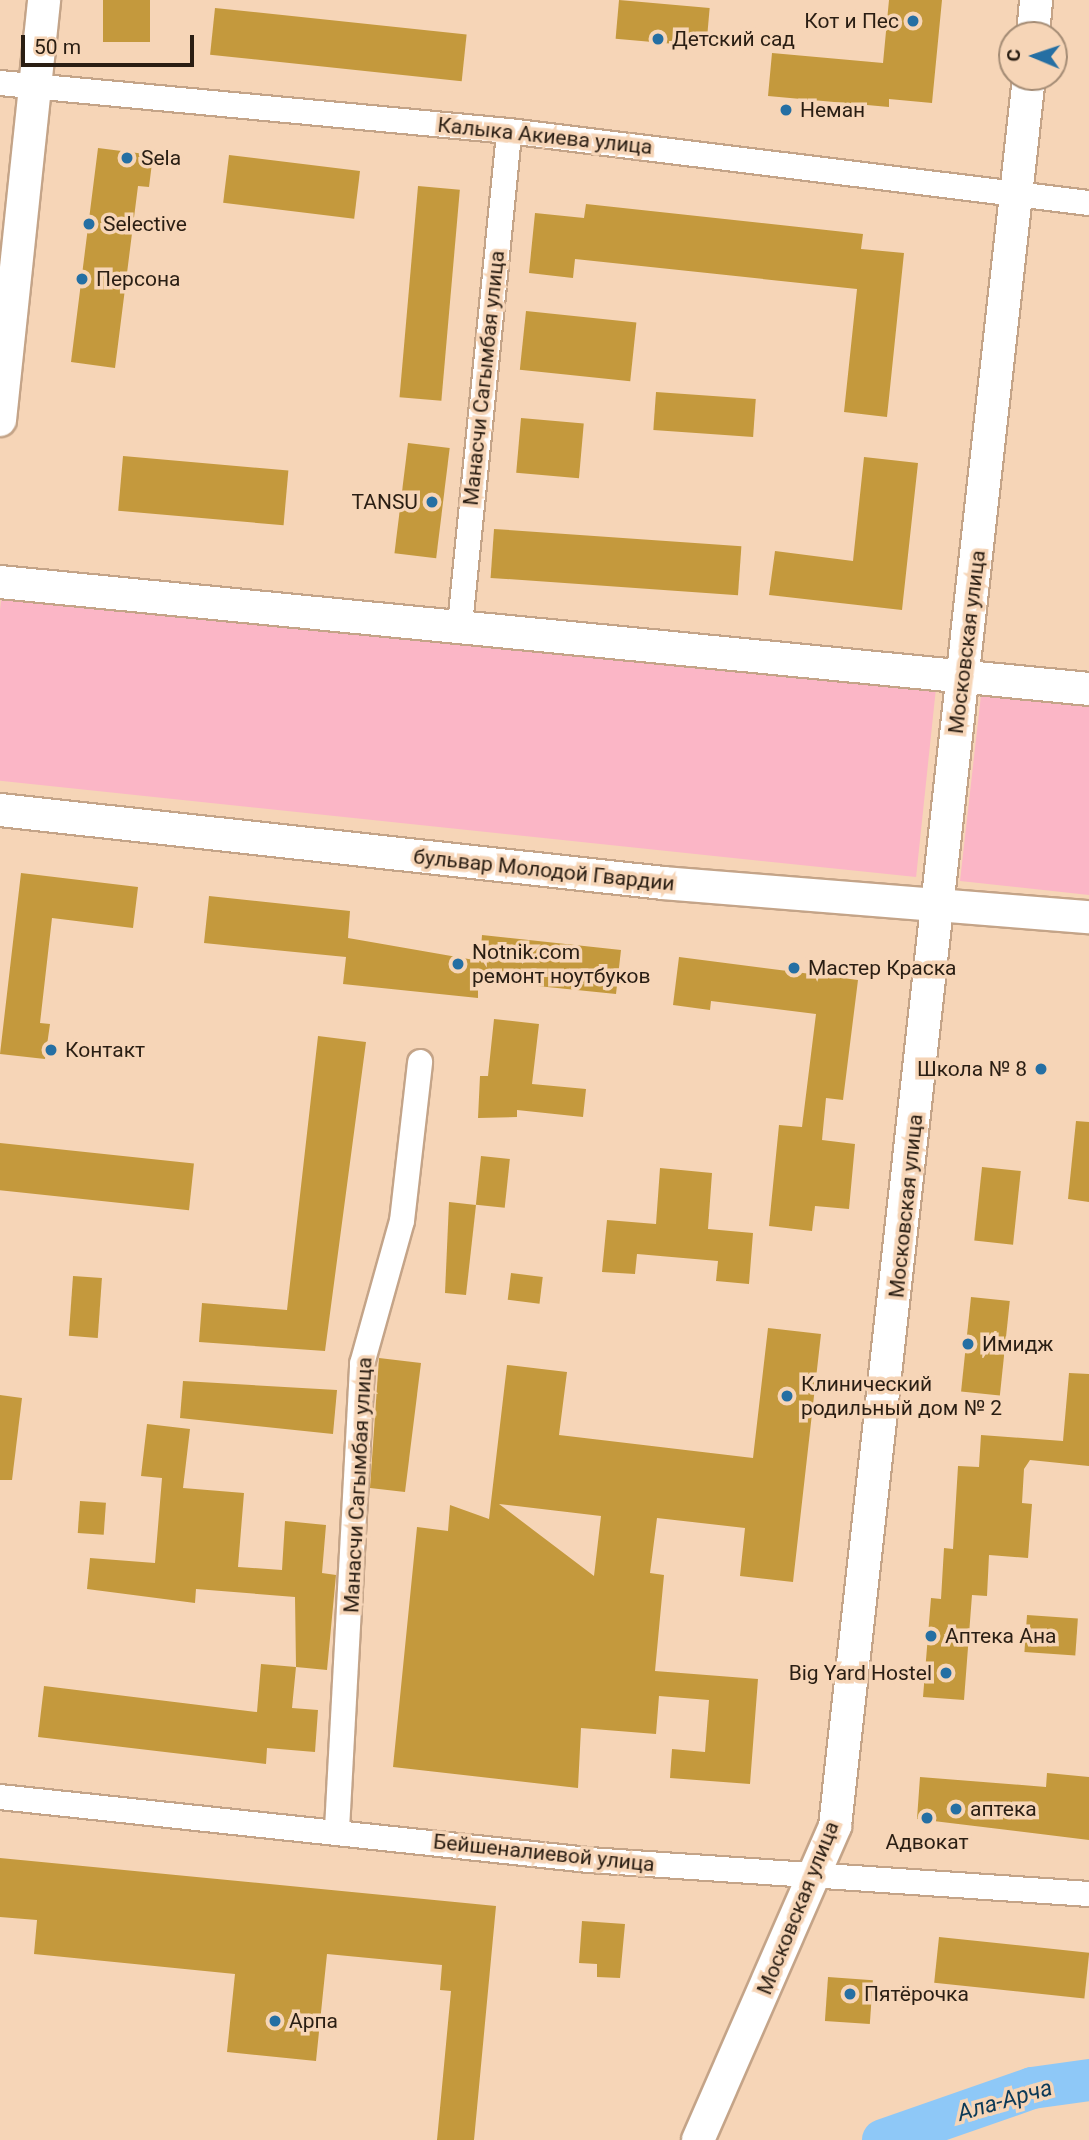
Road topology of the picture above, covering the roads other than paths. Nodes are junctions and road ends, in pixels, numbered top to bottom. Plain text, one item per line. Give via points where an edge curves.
1 (44, 0) edge
2 (1037, 0) edge
3 (1035, 21) edge
4 (0, 83) edge
5 (34, 85) junction
6 (1028, 91) edge
7 (509, 131) junction
8 (1017, 194) junction
9 (1089, 203) edge
10 (0, 420) edge
11 (0, 582) edge
12 (460, 625) junction
13 (962, 674) junction
14 (1089, 689) edge
15 (0, 810) edge
16 (939, 902) junction
17 (1089, 917) edge
18 (420, 1062) dead end
19 (0, 1797) edge
20 (337, 1829) junction
21 (809, 1878) junction
22 (1089, 1894) edge
23 (703, 2129) edge

1 - 5 main road
2 - 3 main road
4 - 5 street, Калыка Акиева улица
5 - 7 street, Калыка Акиева улица
5 - 10 main road
6 - 8 main road, Московская улица
7 - 8 street, Калыка Акиева улица
7 - 12 street, Манасчи Сагымбая улица
8 - 9 street, Калыка Акиева улица
8 - 13 main road, Московская улица
11 - 12 main road
12 - 13 main road
13 - 14 main road
13 - 16 main road, Московская улица
15 - 16 main road, бульвар Молодой Гвардии via 663,883
16 - 17 main road, бульвар Молодой Гвардии
16 - 21 main road, Московская улица via 837,1813
18 - 20 street, Манасчи Сагымбая улица via 402,1221 362,1364
19 - 20 street, Бейшеналиевой улица
20 - 21 street, Бейшеналиевой улица via 589,1860
21 - 22 street, Бейшеналиевой улица
21 - 23 main road, Московская улица

